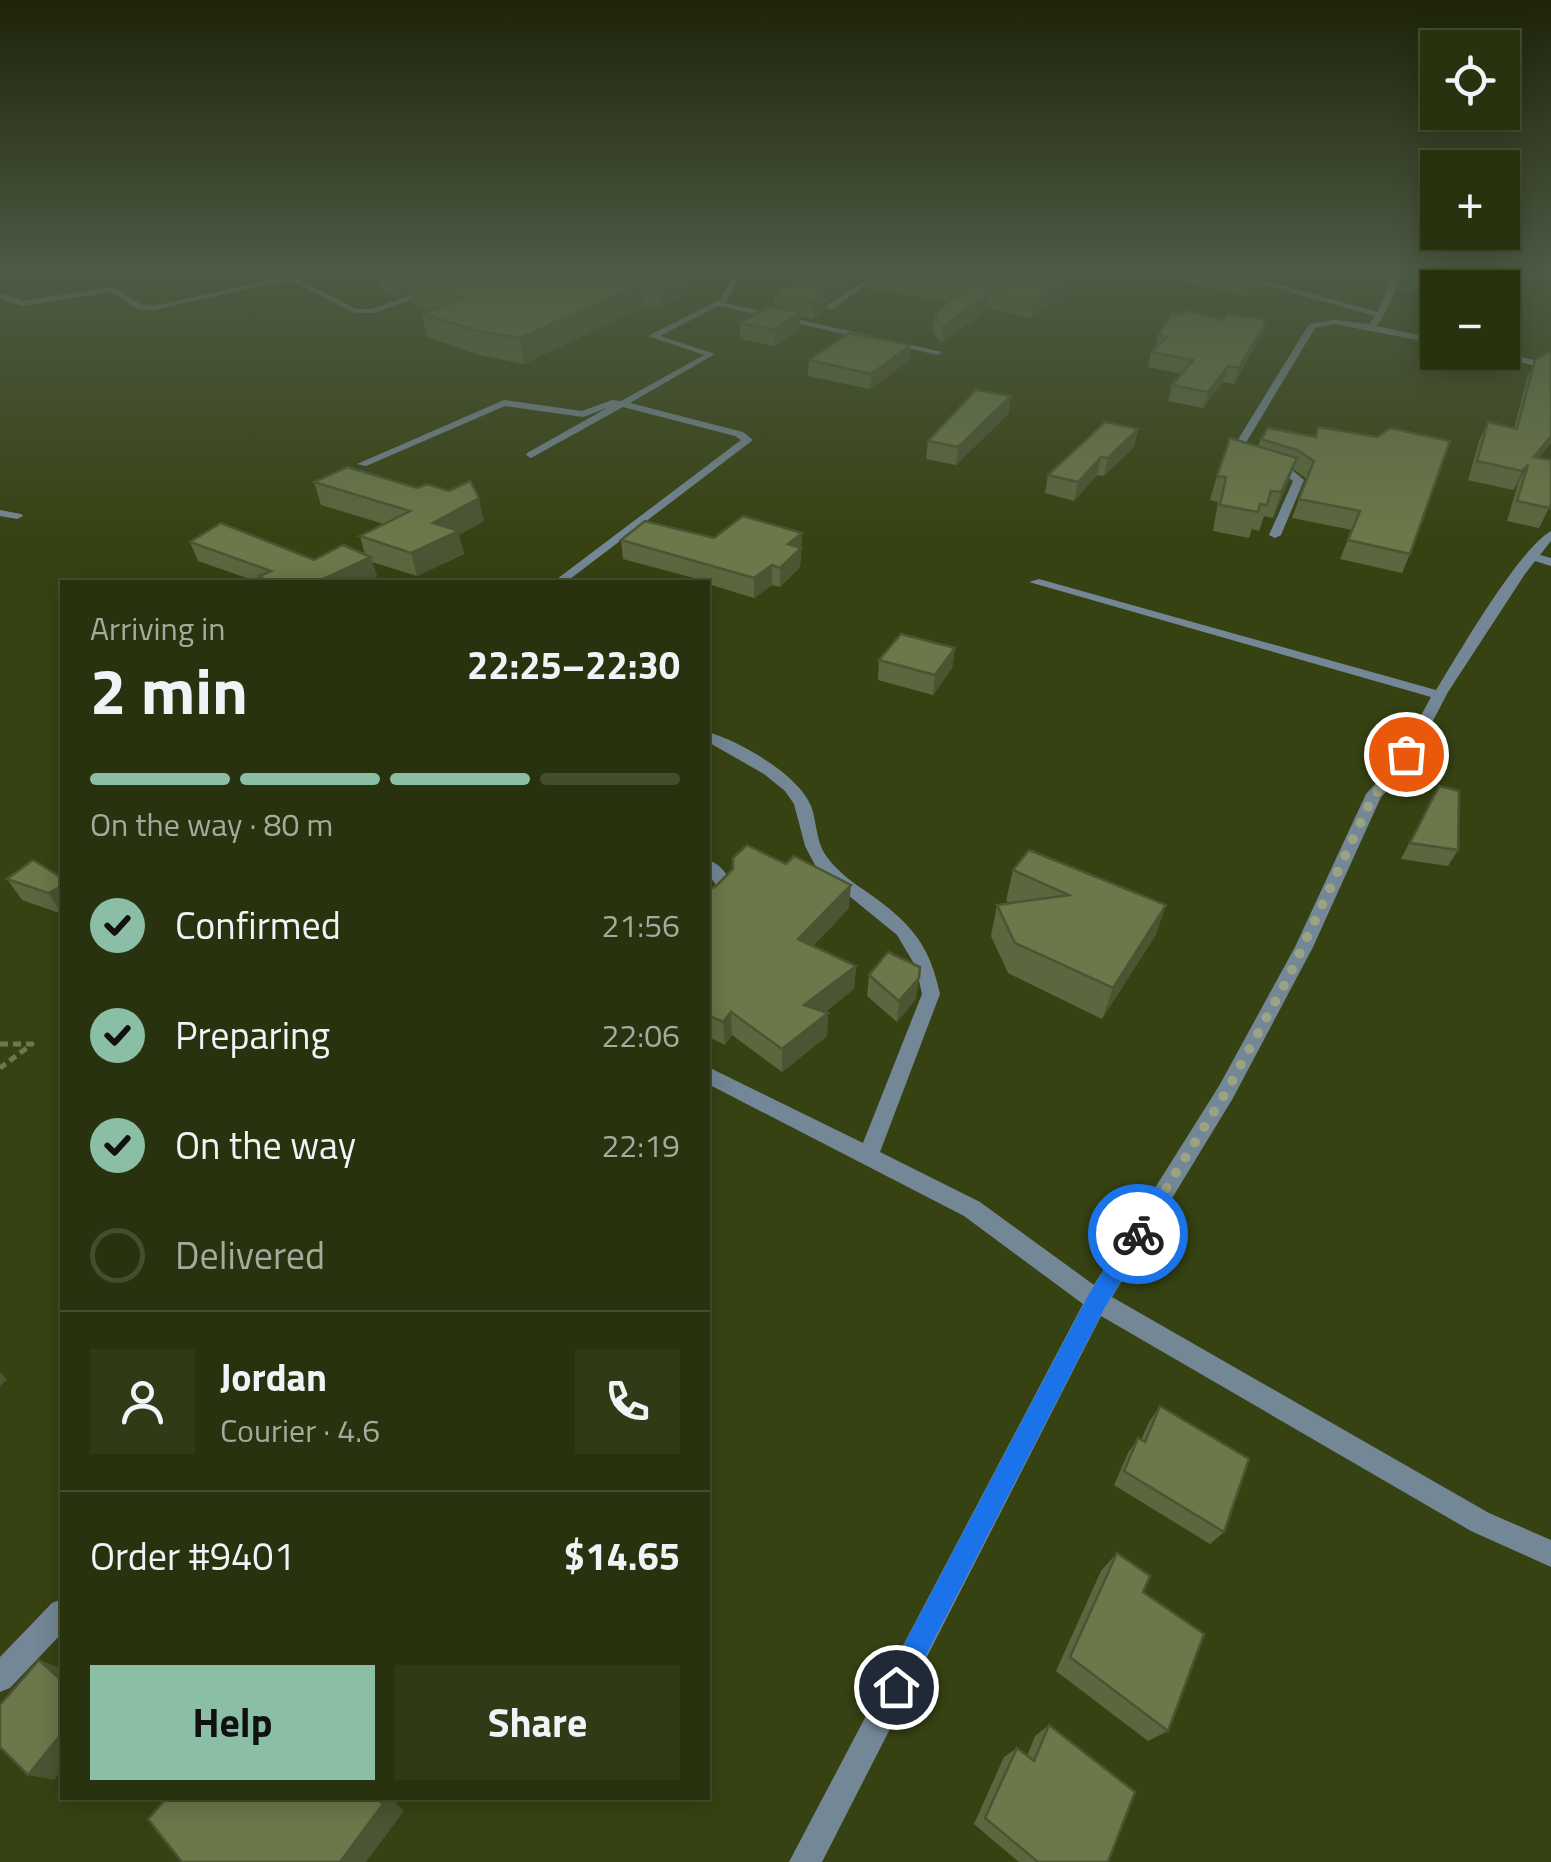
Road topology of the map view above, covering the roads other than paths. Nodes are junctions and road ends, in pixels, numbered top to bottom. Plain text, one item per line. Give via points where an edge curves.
1 (699, 361) edge
2 (1291, 361) edge
3 (1525, 361) edge
4 (1551, 367) edge
5 (624, 403) junction
6 (531, 455) dead end
7 (1247, 462) edge
8 (362, 464) dead end
9 (1261, 466) edge
10 (0, 513) edge
11 (17, 516) dead end
12 (1551, 534) edge
13 (1274, 535) dead end
14 (1541, 559) edge
15 (562, 580) edge
16 (1035, 582) dead end
17 (1438, 695) junction
18 (710, 737) edge
19 (710, 868) edge
20 (710, 902) edge
21 (710, 1076) edge
22 (868, 1156) junction
23 (1096, 1302) junction
24 (1551, 1554) edge
25 (60, 1616) edge
26 (0, 1678) edge
27 (805, 1862) edge

1 - 5 street
2 - 7 street via 1236,451
3 - 4 street
5 - 6 street
5 - 8 street via 583,414 504,403
5 - 15 street via 748,440
9 - 13 street via 1299,480
10 - 11 street
12 - 14 street
14 - 17 street
16 - 17 street
17 - 23 street via 1390,784 1374,794 1226,1092
18 - 22 street via 798,796 818,858 888,914 918,948 928,973 931,994
19 - 20 street via 722,890
21 - 22 street
22 - 23 street via 972,1209
23 - 24 street via 1480,1522
23 - 27 street
25 - 26 street

